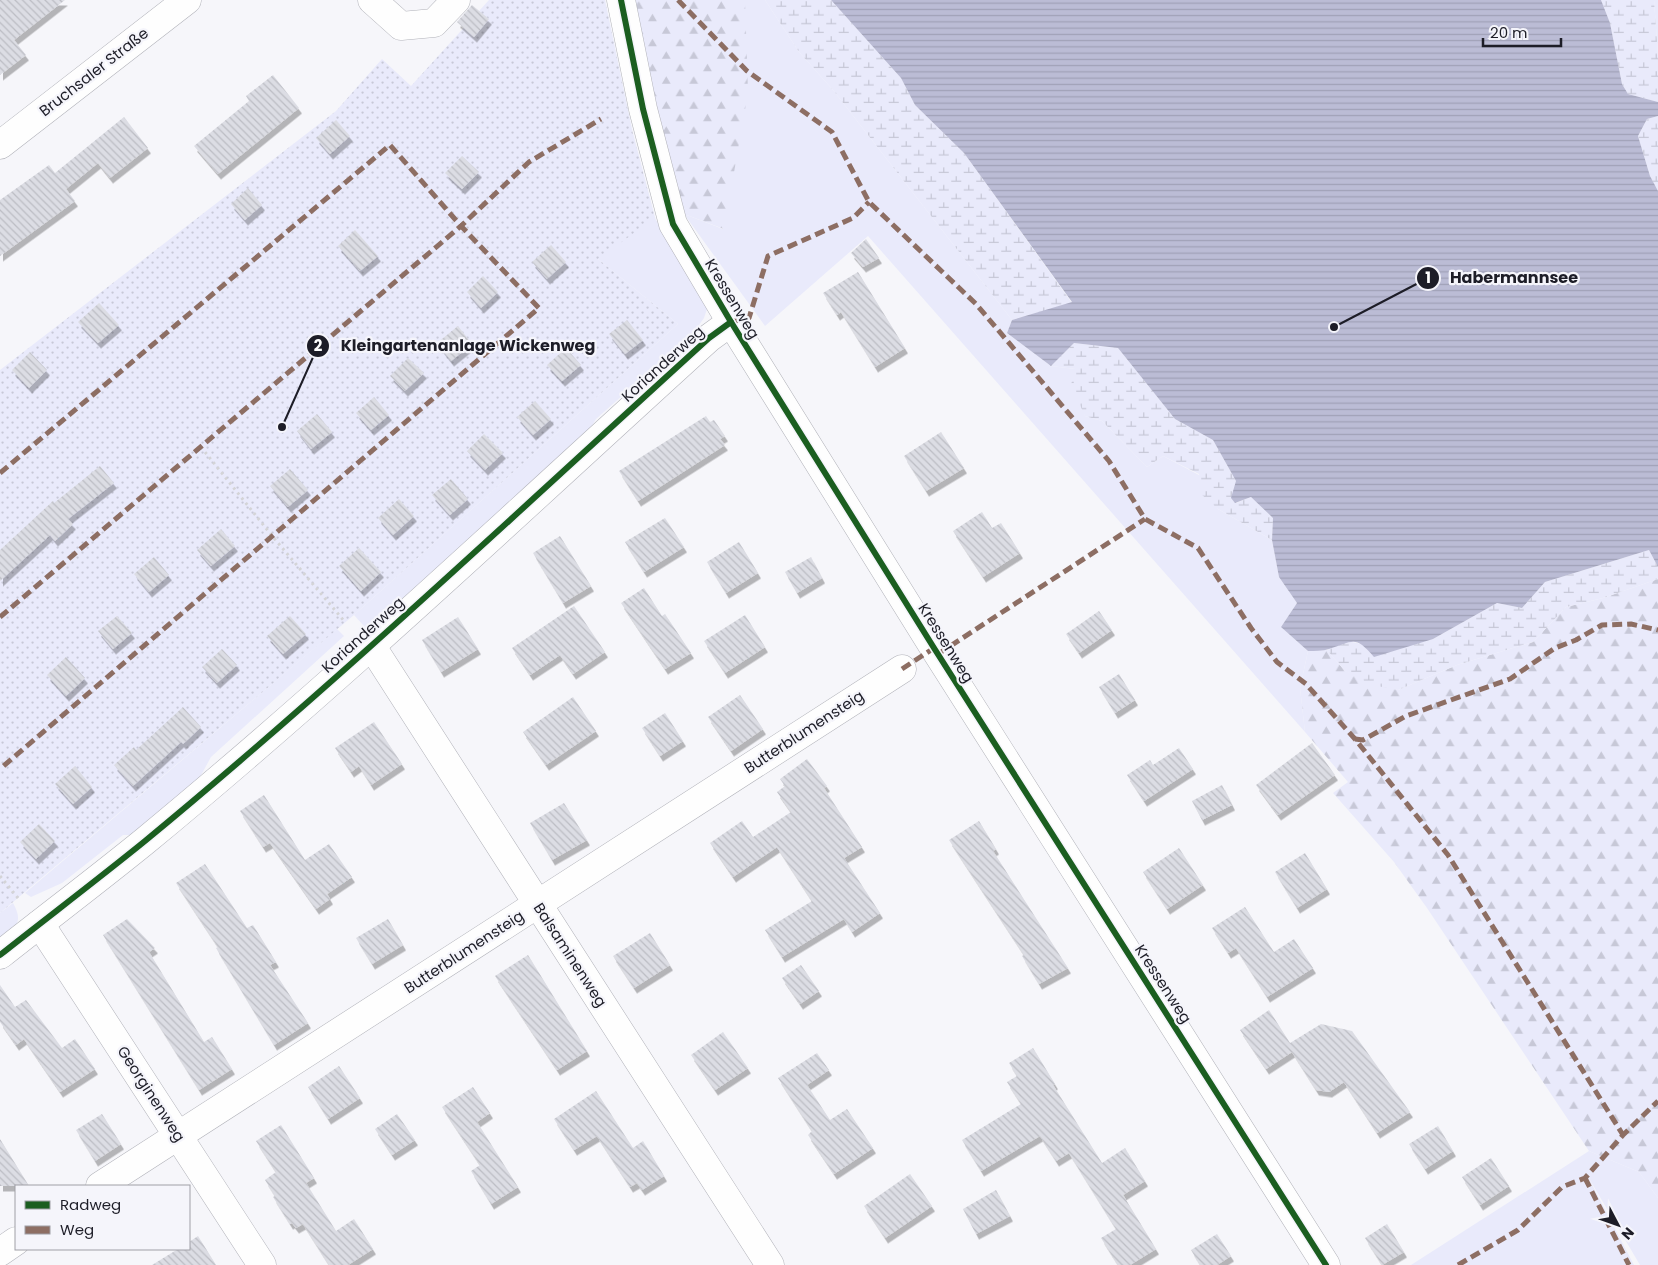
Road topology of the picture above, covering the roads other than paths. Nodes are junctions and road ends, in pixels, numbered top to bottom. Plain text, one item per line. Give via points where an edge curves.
1 (187, 0) edge
2 (372, 0) edge
3 (456, 0) edge
4 (621, 0) edge
5 (0, 145) edge
6 (731, 322) junction
7 (371, 645) junction
8 (902, 669) dead end
9 (538, 905) junction
10 (40, 924) junction
11 (0, 955) edge
12 (178, 1136) junction
13 (102, 1185) edge
14 (15, 1242) edge
15 (0, 1252) edge
16 (262, 1265) edge
17 (770, 1265) edge
18 (1326, 1265) edge

1 - 5 street, Bruchsaler Straße
2 - 3 street via 401,26 434,23
4 - 6 street, Kressenweg via 643,109 673,224
6 - 7 street, Korianderweg via 709,338
6 - 18 street, Kressenweg
7 - 9 street, Balsaminenweg
7 - 10 street, Korianderweg via 145,841
8 - 9 street, Butterblumensteig
9 - 12 street, Butterblumensteig
9 - 17 street, Balsaminenweg
10 - 11 street, Korianderweg
10 - 12 street, Georginenweg
12 - 13 street, Butterblumensteig
12 - 16 street, Georginenweg
14 - 15 street

